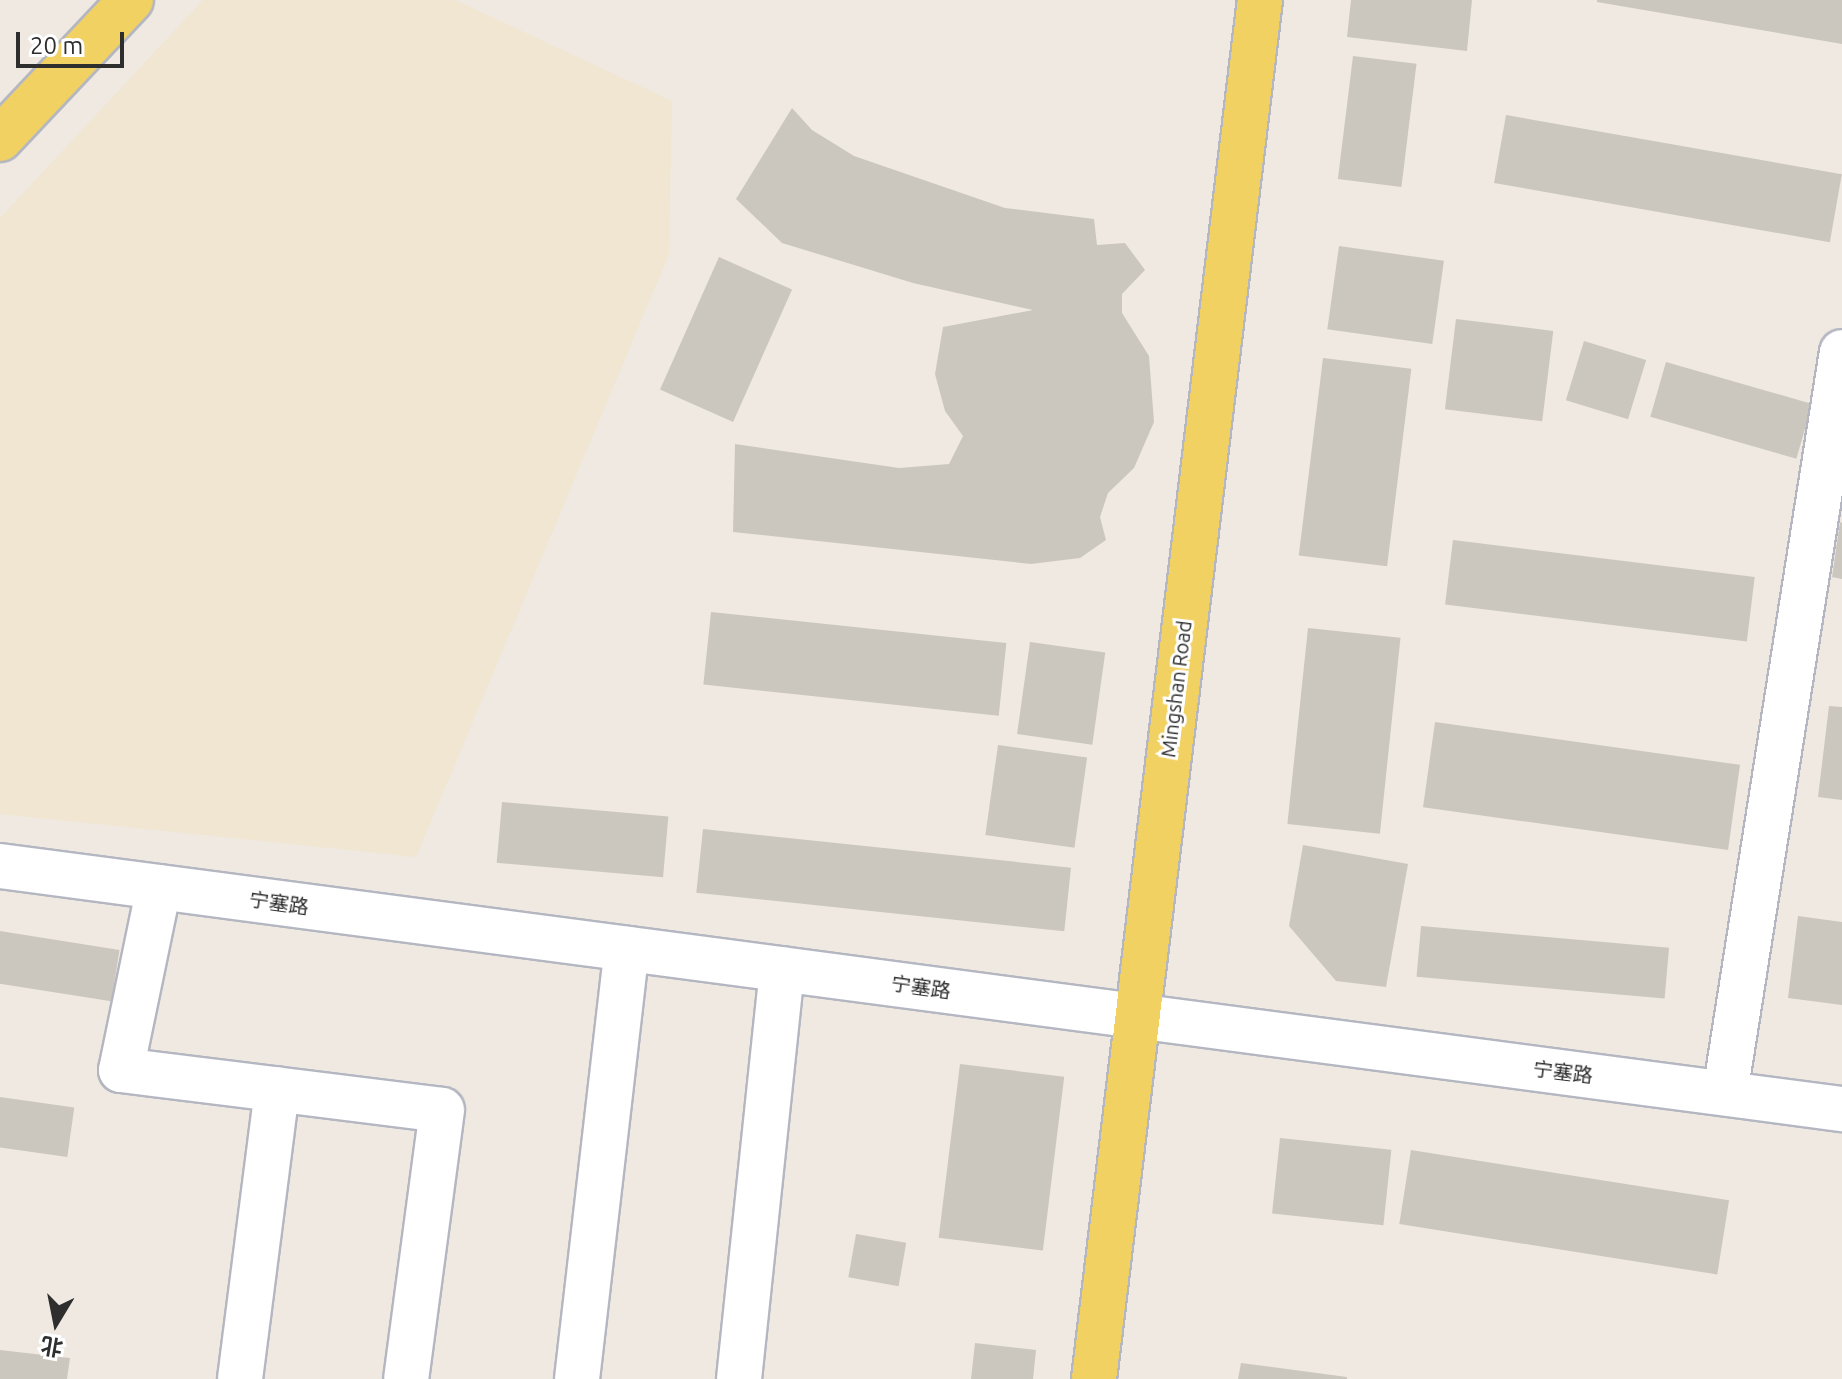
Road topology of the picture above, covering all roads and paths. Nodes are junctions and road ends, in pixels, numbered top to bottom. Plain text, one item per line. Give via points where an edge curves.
1 (131, 0) edge
2 (1260, 0) edge
3 (0, 139) edge
4 (1842, 352) edge
5 (1833, 473) edge
6 (0, 866) edge
7 (159, 887) junction
8 (627, 949) junction
9 (782, 969) junction
10 (1136, 1016) junction
11 (277, 1089) junction
12 (1725, 1093) junction
13 (1842, 1109) edge
14 (240, 1379) edge
15 (406, 1379) edge
16 (577, 1379) edge
17 (739, 1379) edge
18 (1094, 1379) edge

1 - 3 main road
2 - 10 main road, Mingshan Road
4 - 5 street
5 - 12 street
6 - 7 street, 宁塞路
7 - 8 street, 宁塞路
7 - 11 street via 121,1070
8 - 9 street, 宁塞路
8 - 16 street
9 - 10 street, 宁塞路
9 - 17 street
10 - 12 street, 宁塞路
10 - 18 main road, Mingshan Road
11 - 14 street
11 - 15 street via 442,1110
12 - 13 street, 宁塞路

